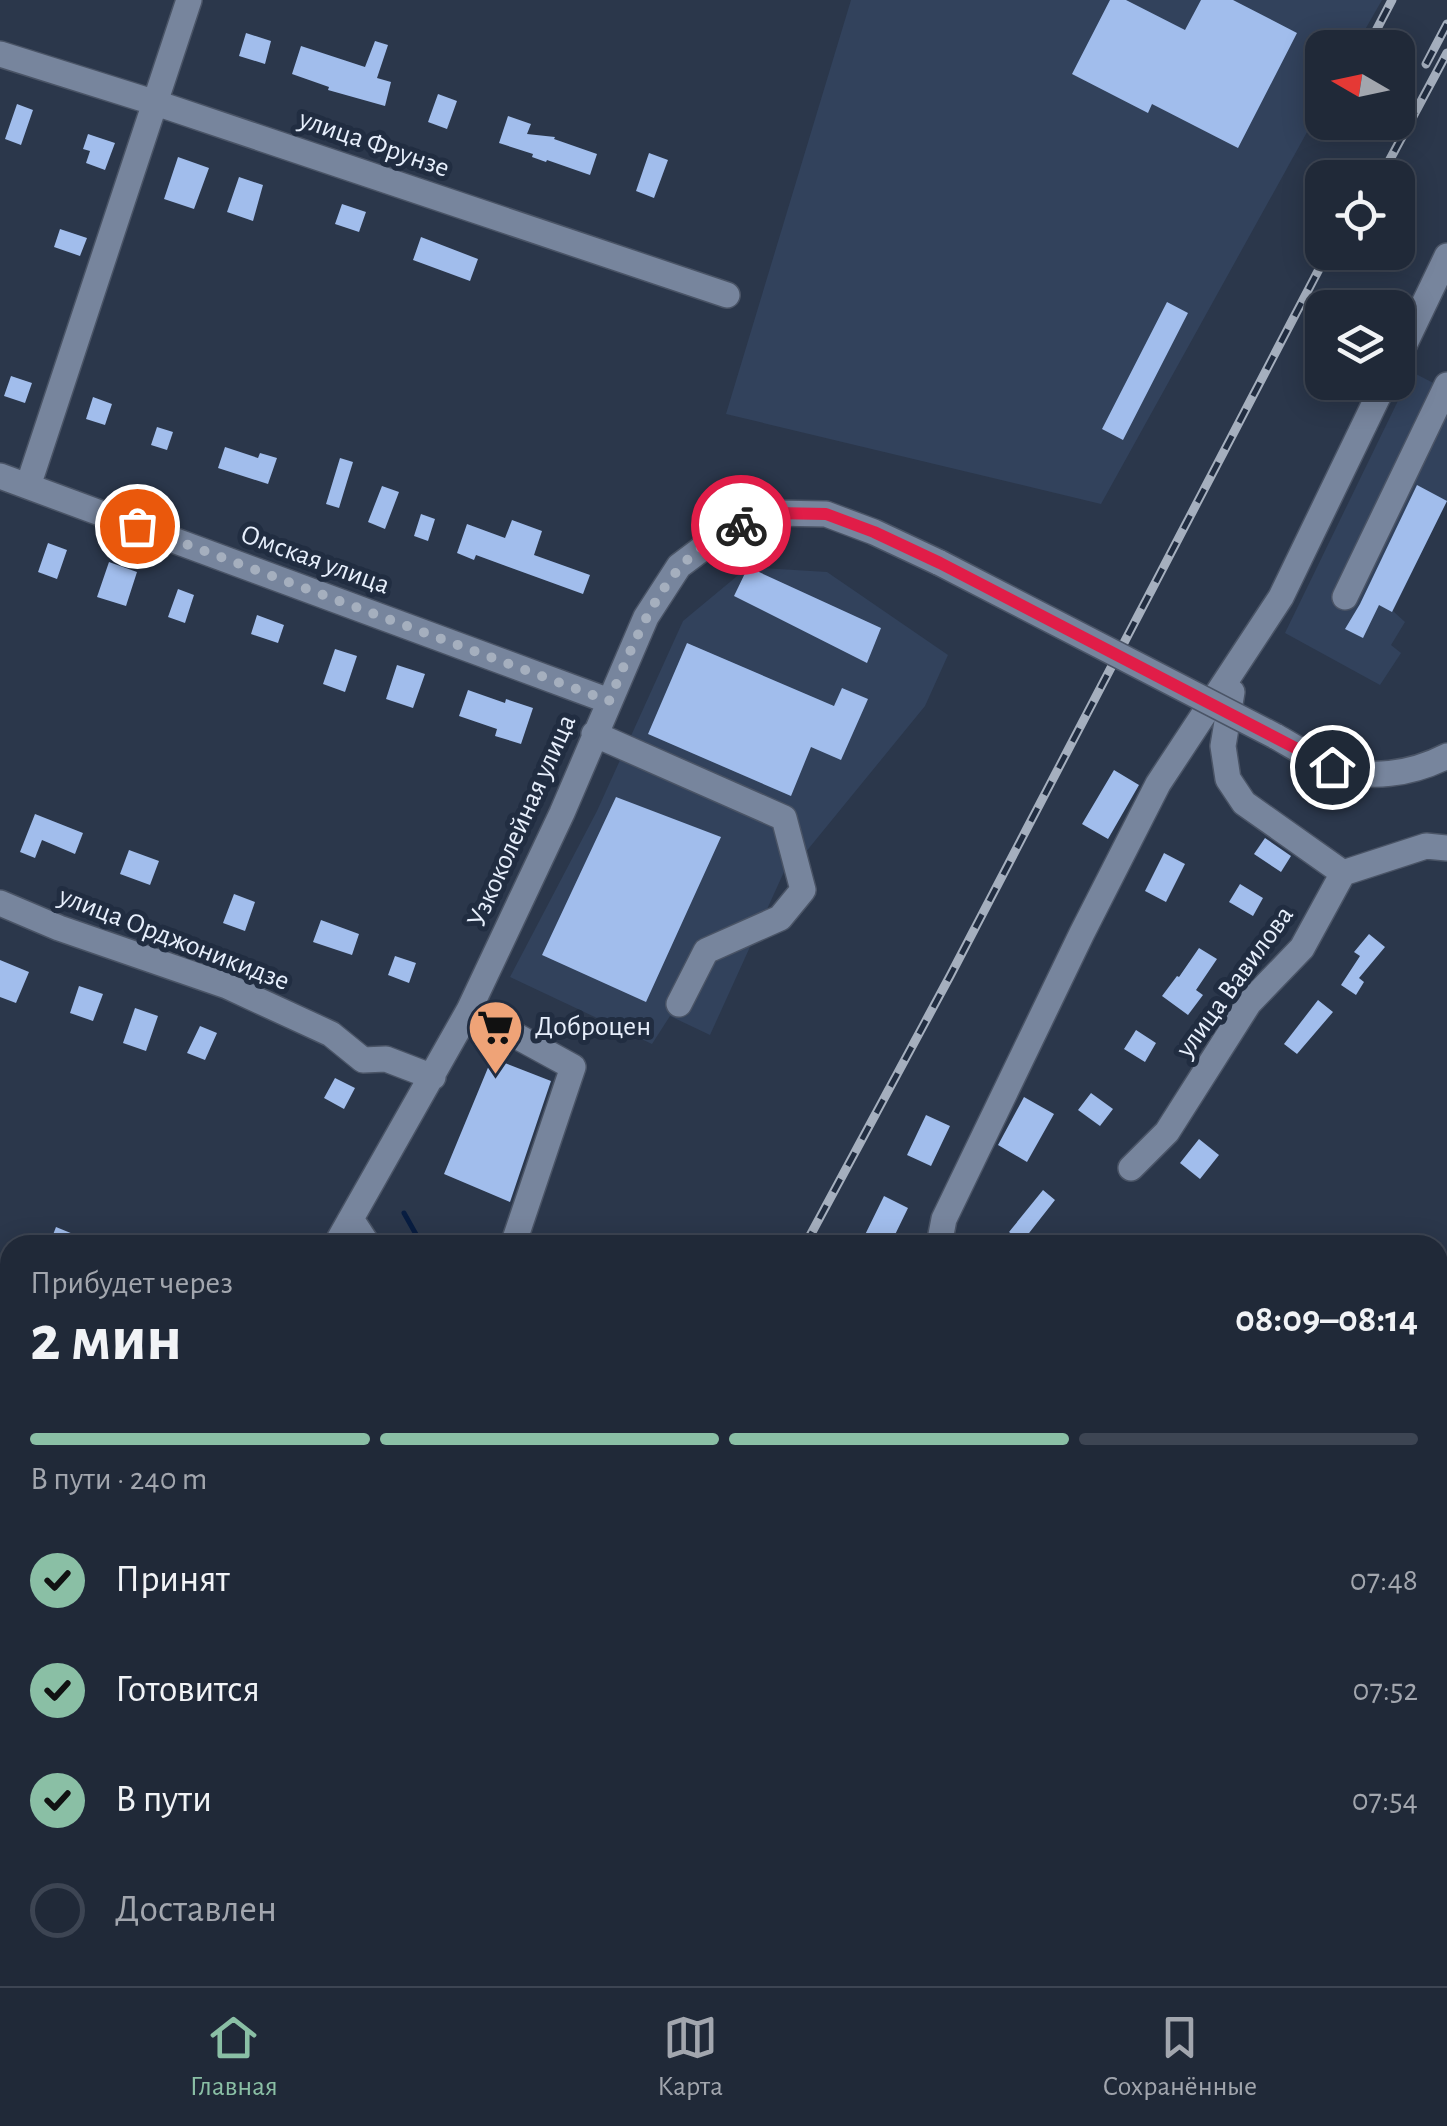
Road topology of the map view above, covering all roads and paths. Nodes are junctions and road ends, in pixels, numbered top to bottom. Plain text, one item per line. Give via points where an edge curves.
1 (189, 0) edge
2 (0, 54) edge
3 (156, 103) junction
4 (1447, 256) edge
5 (727, 295) dead end
6 (1415, 323) edge
7 (1447, 385) edge
8 (1377, 400) edge
9 (0, 476) edge
10 (28, 486) junction
11 (1345, 597) dead end
12 (1238, 663) junction
13 (609, 701) junction
14 (594, 734) junction
15 (1447, 756) edge
16 (1447, 848) edge
17 (1343, 873) junction
18 (0, 903) edge
19 (679, 1004) dead end
20 (469, 1010) junction
21 (433, 1077) junction
22 (1130, 1168) dead end
23 (351, 1219) junction
24 (342, 1235) edge
25 (361, 1235) edge
26 (516, 1235) edge
27 (941, 1235) edge

1 - 3 street
2 - 3 street, улица Фрунзе
3 - 5 street, улица Фрунзе
3 - 10 street
4 - 6 street
7 - 11 street
8 - 12 street via 1281,597
9 - 10 street, Омская улица
10 - 13 street, Омская улица
12 - 17 street via 1223,746 1228,779 1244,803
12 - 27 street via 1158,784
13 - 14 street, Узкоколейная улица
13 - 15 street, Узкоколейная улица, bridge via 646,617 679,566 727,530 774,513 826,514 940,563 1332,767 1363,774 1414,769
14 - 19 street via 784,818 803,890 780,918 706,951
14 - 20 street, Узкоколейная улица
16 - 17 street via 1426,846
17 - 22 street, улица Вавилова via 1302,948 1250,1003 1167,1132
18 - 21 street, улица Орджоникидзе via 227,986 331,1034 363,1060 386,1058
20 - 21 street, Узкоколейная улица
20 - 26 street via 573,1068
21 - 23 street, Узкоколейная улица
23 - 24 street, Узкоколейная улица
23 - 25 street

